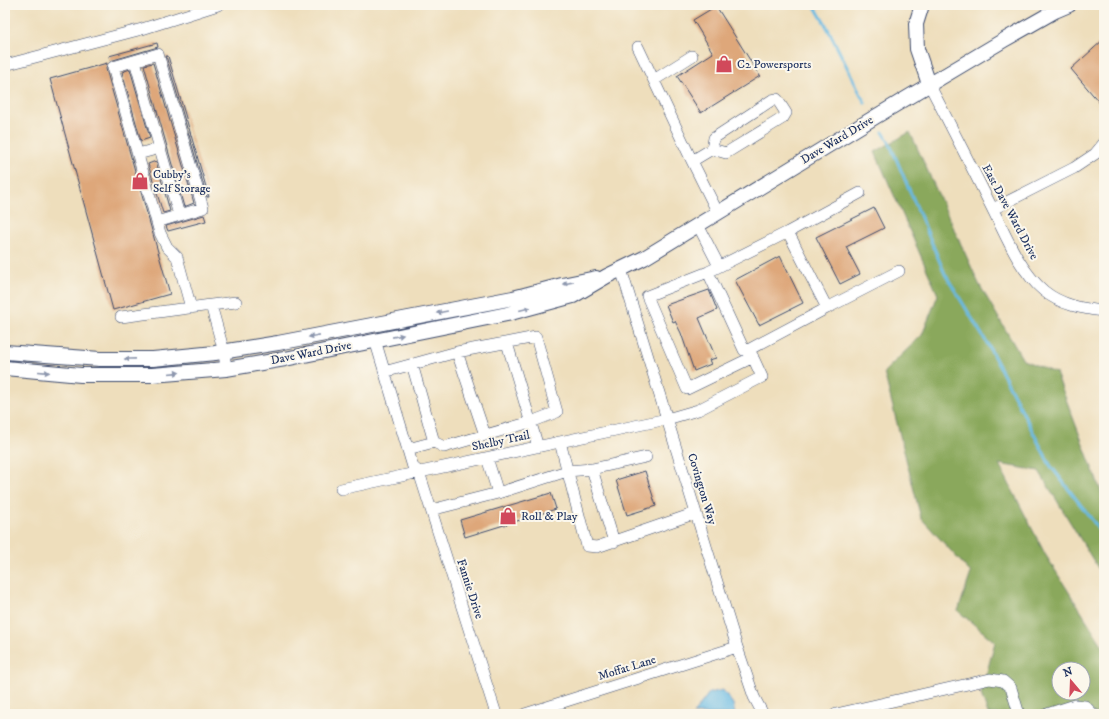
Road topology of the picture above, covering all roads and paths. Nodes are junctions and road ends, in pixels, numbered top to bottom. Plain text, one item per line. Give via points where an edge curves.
1 (218, 5) edge
2 (922, 5) edge
3 (1069, 5) edge
4 (638, 47) dead end
5 (692, 56) dead end
6 (135, 61) junction
7 (5, 65) edge
8 (654, 80) junction
9 (929, 84) junction
10 (1104, 143) edge
11 (160, 148) junction
12 (712, 149) junction
13 (138, 154) junction
14 (692, 161) junction
15 (860, 193) dead end
16 (993, 209) junction
17 (718, 213) junction
18 (179, 215) junction
19 (157, 222) junction
20 (698, 225) junction
21 (788, 232) junction
22 (719, 266) junction
23 (621, 269) junction
24 (899, 270) dead end
25 (708, 272) junction
26 (607, 276) junction
27 (236, 302) dead end
28 (211, 305) junction
29 (191, 308) junction
30 (827, 308) junction
31 (1104, 311) edge
32 (121, 317) dead end
33 (375, 340) junction
34 (507, 342) junction
35 (5, 352) edge
36 (224, 352) junction
37 (457, 352) junction
38 (751, 353) junction
39 (412, 364) junction
40 (5, 368) edge
41 (226, 369) junction
42 (384, 372) junction
43 (666, 418) junction
44 (531, 422) junction
45 (485, 435) junction
46 (434, 442) junction
47 (560, 442) junction
48 (538, 446) junction
49 (408, 449) junction
50 (646, 456) dead end
51 (487, 458) junction
52 (592, 468) junction
53 (567, 471) junction
54 (419, 472) junction
55 (341, 489) dead end
56 (498, 493) junction
57 (431, 510) junction
58 (696, 513) junction
59 (614, 542) junction
60 (737, 647) junction
61 (496, 714) edge
62 (525, 714) edge
63 (763, 714) edge
64 (836, 714) edge
65 (1019, 714) edge
66 (1047, 714) edge
67 (1093, 714) edge

1 - 7 street via 142,29
2 - 9 main road via 916,24 917,49
3 - 9 main road, Dave Ward Drive
4 - 8 street
5 - 8 street
6 - 11 street
6 - 13 street via 113,67
6 - 18 street via 158,54 201,201 203,208
8 - 14 street
9 - 16 street, East Dave Ward Drive
9 - 17 main road, Dave Ward Drive
10 - 16 street via 1095,154 1074,168
11 - 13 street
11 - 18 street
12 - 12 street via 714,138 772,100 777,100 786,113 783,118 726,153
12 - 14 street
13 - 19 street
14 - 17 street
15 - 21 street
16 - 31 street, East Dave Ward Drive via 1020,261 1041,288 1060,301 1073,306
17 - 20 main road, Dave Ward Drive
18 - 19 street
19 - 29 street via 167,247 177,257
20 - 22 street
20 - 23 main road, Dave Ward Drive
21 - 22 street
21 - 30 street
22 - 25 street
23 - 26 main road, Dave Ward Drive
23 - 43 street, Covington Way
24 - 30 street
25 - 38 street via 744,350
25 - 38 street via 647,296 687,389
33 -> 26 main road, Dave Ward Drive via 507,314 573,296
26 -> 36 main road, Dave Ward Drive via 513,298
27 - 28 street
28 - 29 street
28 - 36 street
29 - 32 street
30 - 38 street
33 - 41 main road, Dave Ward Drive
33 - 42 street, Fannie Drive
34 - 37 street
34 - 44 street
34 - 44 street via 536,337 557,412
36 -> 35 main road, Dave Ward Drive via 153,359 100,359
36 - 41 street
37 - 39 street
37 - 45 street
38 - 43 street, Shelby Trail via 762,378 698,410
39 - 42 street
39 - 46 street
40 -> 41 main road, Dave Ward Drive via 81,375 152,375
42 - 49 street, Fannie Drive
43 - 47 street, Shelby Trail
43 - 58 street, Covington Way
44 - 45 street
44 - 48 street
45 - 46 street via 444,447
46 - 49 street
47 - 48 street, Shelby Trail
47 - 53 street
48 - 51 street, Shelby Trail
49 - 54 street, Fannie Drive via 413,467
50 - 52 street
51 - 54 street, Shelby Trail
51 - 56 street
52 - 53 street
52 - 59 street
53 - 56 street
53 - 59 street via 587,546 597,548
54 - 55 street, Shelby Trail
54 - 57 street, Fannie Drive
56 - 57 street
57 - 61 street, Fannie Drive
58 - 59 street
58 - 60 street, Covington Way
60 - 62 street, Moffat Lane
60 - 63 street, Covington Way via 754,697
64 - 65 street via 990,679 1003,681 1011,688
66 - 67 street via 1075,705 1085,706

